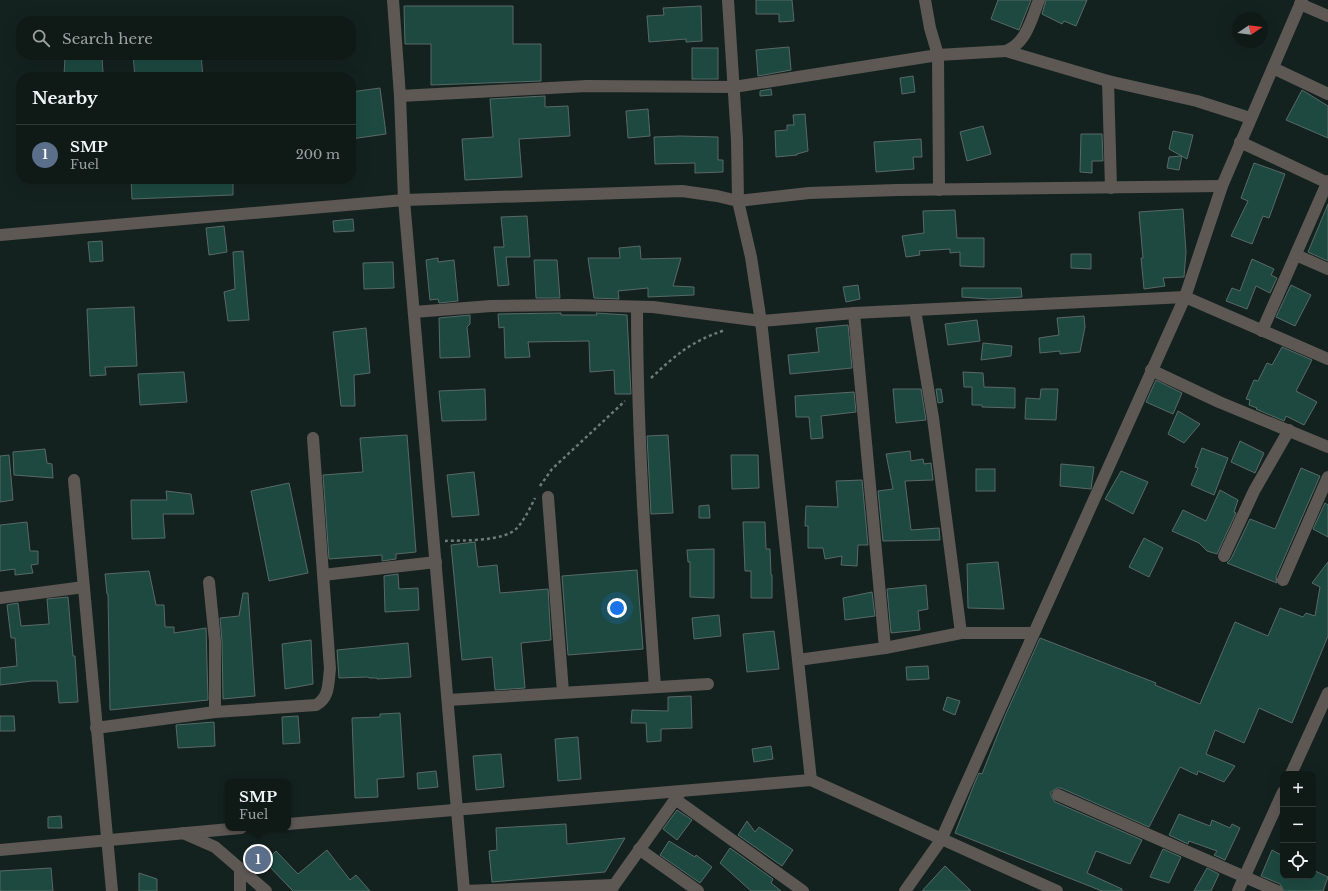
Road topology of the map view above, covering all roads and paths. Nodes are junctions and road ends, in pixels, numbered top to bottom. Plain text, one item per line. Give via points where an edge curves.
1 (393, 0) edge
2 (728, 0) edge
3 (925, 0) edge
4 (1039, 0) edge
5 (1301, 2) edge
6 (1328, 16) edge
7 (1006, 50) junction
8 (938, 55) junction
9 (1272, 68) junction
10 (1108, 81) junction
11 (734, 87) junction
12 (1328, 94) edge
13 (400, 96) junction
14 (1250, 118) junction
15 (1240, 142) junction
16 (1328, 182) edge
17 (1222, 186) junction
18 (1110, 188) junction
19 (939, 190) junction
20 (404, 200) junction
21 (738, 201) junction
22 (0, 235) edge
23 (1296, 254) junction
24 (1328, 269) edge
25 (1185, 297) junction
26 (637, 307) junction
27 (915, 310) junction
28 (414, 312) junction
29 (854, 313) junction
30 (761, 321) junction
31 (732, 327) dead end
32 (1262, 331) junction
33 (1328, 359) edge
34 (1152, 370) junction
35 (637, 391) junction
36 (1289, 430) junction
37 (313, 438) dead end
38 (1328, 447) edge
39 (1328, 477) edge
40 (74, 480) dead end
41 (540, 487) dead end
42 (542, 495) joint
43 (435, 542) junction
44 (1224, 556) dead end
45 (436, 562) junction
46 (324, 575) junction
47 (1283, 580) dead end
48 (210, 582) dead end
49 (84, 587) junction
50 (0, 598) edge
51 (961, 634) junction
52 (1032, 634) junction
53 (884, 648) junction
54 (798, 660) junction
55 (708, 684) dead end
56 (656, 687) junction
57 (563, 692) junction
58 (1328, 693) edge
59 (448, 700) junction
60 (215, 712) junction
61 (96, 728) junction
62 (1292, 771) edge
63 (811, 780) junction
64 (678, 795) junction
65 (1058, 795) dead end
66 (1280, 799) edge
67 (458, 810) junction
68 (291, 824) edge
69 (225, 829) edge
70 (182, 833) junction
71 (941, 840) junction
72 (107, 841) junction
73 (639, 849) junction
74 (0, 850) edge
75 (240, 868) junction
76 (1244, 877) junction
77 (612, 888) edge
78 (112, 891) edge
79 (240, 891) edge
80 (266, 891) edge
81 (464, 891) edge
82 (698, 891) edge
83 (803, 891) edge
84 (905, 891) edge
85 (1057, 891) edge
86 (1238, 891) edge
87 (1277, 891) edge

1 - 13 street
2 - 11 street
3 - 8 street
4 - 7 street via 1022,40
5 - 6 street
5 - 9 street
7 - 8 street
7 - 10 street
8 - 11 street
8 - 19 street
9 - 12 street
9 - 14 street
10 - 14 street via 1197,101
10 - 18 street
11 - 13 street via 587,86
11 - 21 street
13 - 20 street
14 - 15 street
15 - 16 street
15 - 17 street
16 - 23 street
17 - 18 street
17 - 25 street
18 - 19 street
19 - 21 street via 809,193
20 - 21 street via 682,191
20 - 22 street
20 - 28 street
21 - 30 street via 751,257
23 - 24 street
23 - 32 street
25 - 27 street
25 - 32 street
25 - 34 street
26 - 28 street via 491,306
26 - 30 street
26 - 35 street
27 - 29 street
27 - 51 street via 933,418
28 - 43 street
29 - 30 street
29 - 53 street
30 - 54 street
31 - 35 path via 703,337 681,350
32 - 33 street
34 - 36 street via 1219,402
34 - 52 street
35 - 41 path via 552,469
35 - 56 street via 641,496
36 - 38 street
36 - 44 street via 1254,491
37 - 46 street
39 - 47 street
40 - 49 street
42 - 43 path via 516,529 496,538
42 - 57 street
43 - 45 street
45 - 46 street
45 - 59 street
46 - 60 street via 330,669 327,694 322,701 316,705
48 - 60 street via 215,641
49 - 50 street
49 - 61 street
51 - 52 street
51 - 53 street
52 - 71 street
53 - 54 street
54 - 63 street
55 - 56 street
56 - 57 street
57 - 59 street
58 - 62 street
59 - 67 street
60 - 61 street
61 - 72 street
63 - 64 street
63 - 71 street
64 - 67 street
64 - 73 street
64 - 83 street
65 - 76 street
66 - 76 street
67 - 68 street
67 - 81 street
69 - 70 street
70 - 72 street
70 - 75 street via 215,847
71 - 84 street
71 - 85 street
72 - 74 street
72 - 78 street
73 - 77 street
73 - 82 street
75 - 79 street
75 - 80 street
76 - 86 street
76 - 87 street
77 - 81 street

